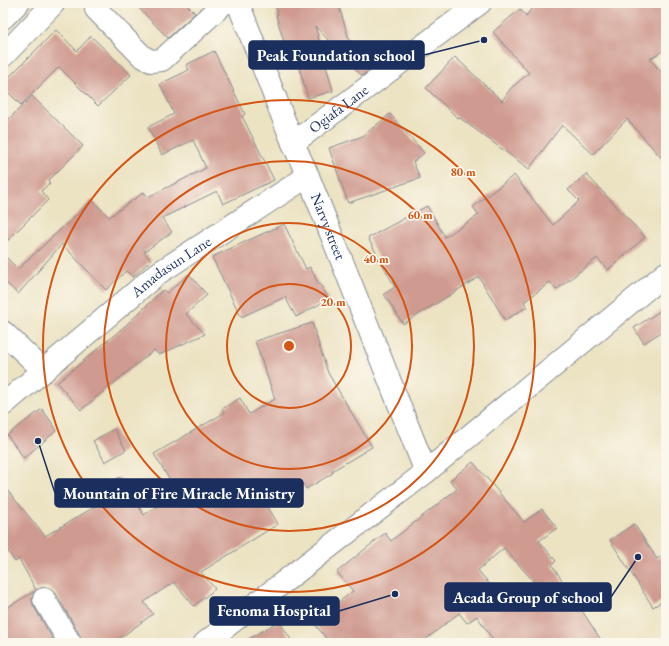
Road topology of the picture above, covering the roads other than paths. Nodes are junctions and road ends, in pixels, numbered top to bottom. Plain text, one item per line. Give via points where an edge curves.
1 (54, 3) edge
2 (224, 3) edge
3 (238, 3) edge
4 (480, 3) edge
5 (96, 9) dead end
6 (3, 56) edge
7 (293, 143) junction
8 (308, 176) junction
9 (666, 273) edge
10 (3, 332) edge
11 (44, 371) junction
12 (3, 405) edge
13 (426, 472) junction
14 (44, 599) dead end
15 (70, 643) edge
16 (205, 643) edge

1 - 6 street
2 - 5 street via 162,60 151,61 142,56
3 - 7 street, Narvy street
4 - 7 street, Ogiafa Lane
7 - 8 street, Narvy street
8 - 11 street, Amadasun Lane via 157,274
8 - 13 street, Narvy street
9 - 13 street
10 - 11 street
11 - 12 street, Amadasun Lane
13 - 16 street
14 - 15 street

